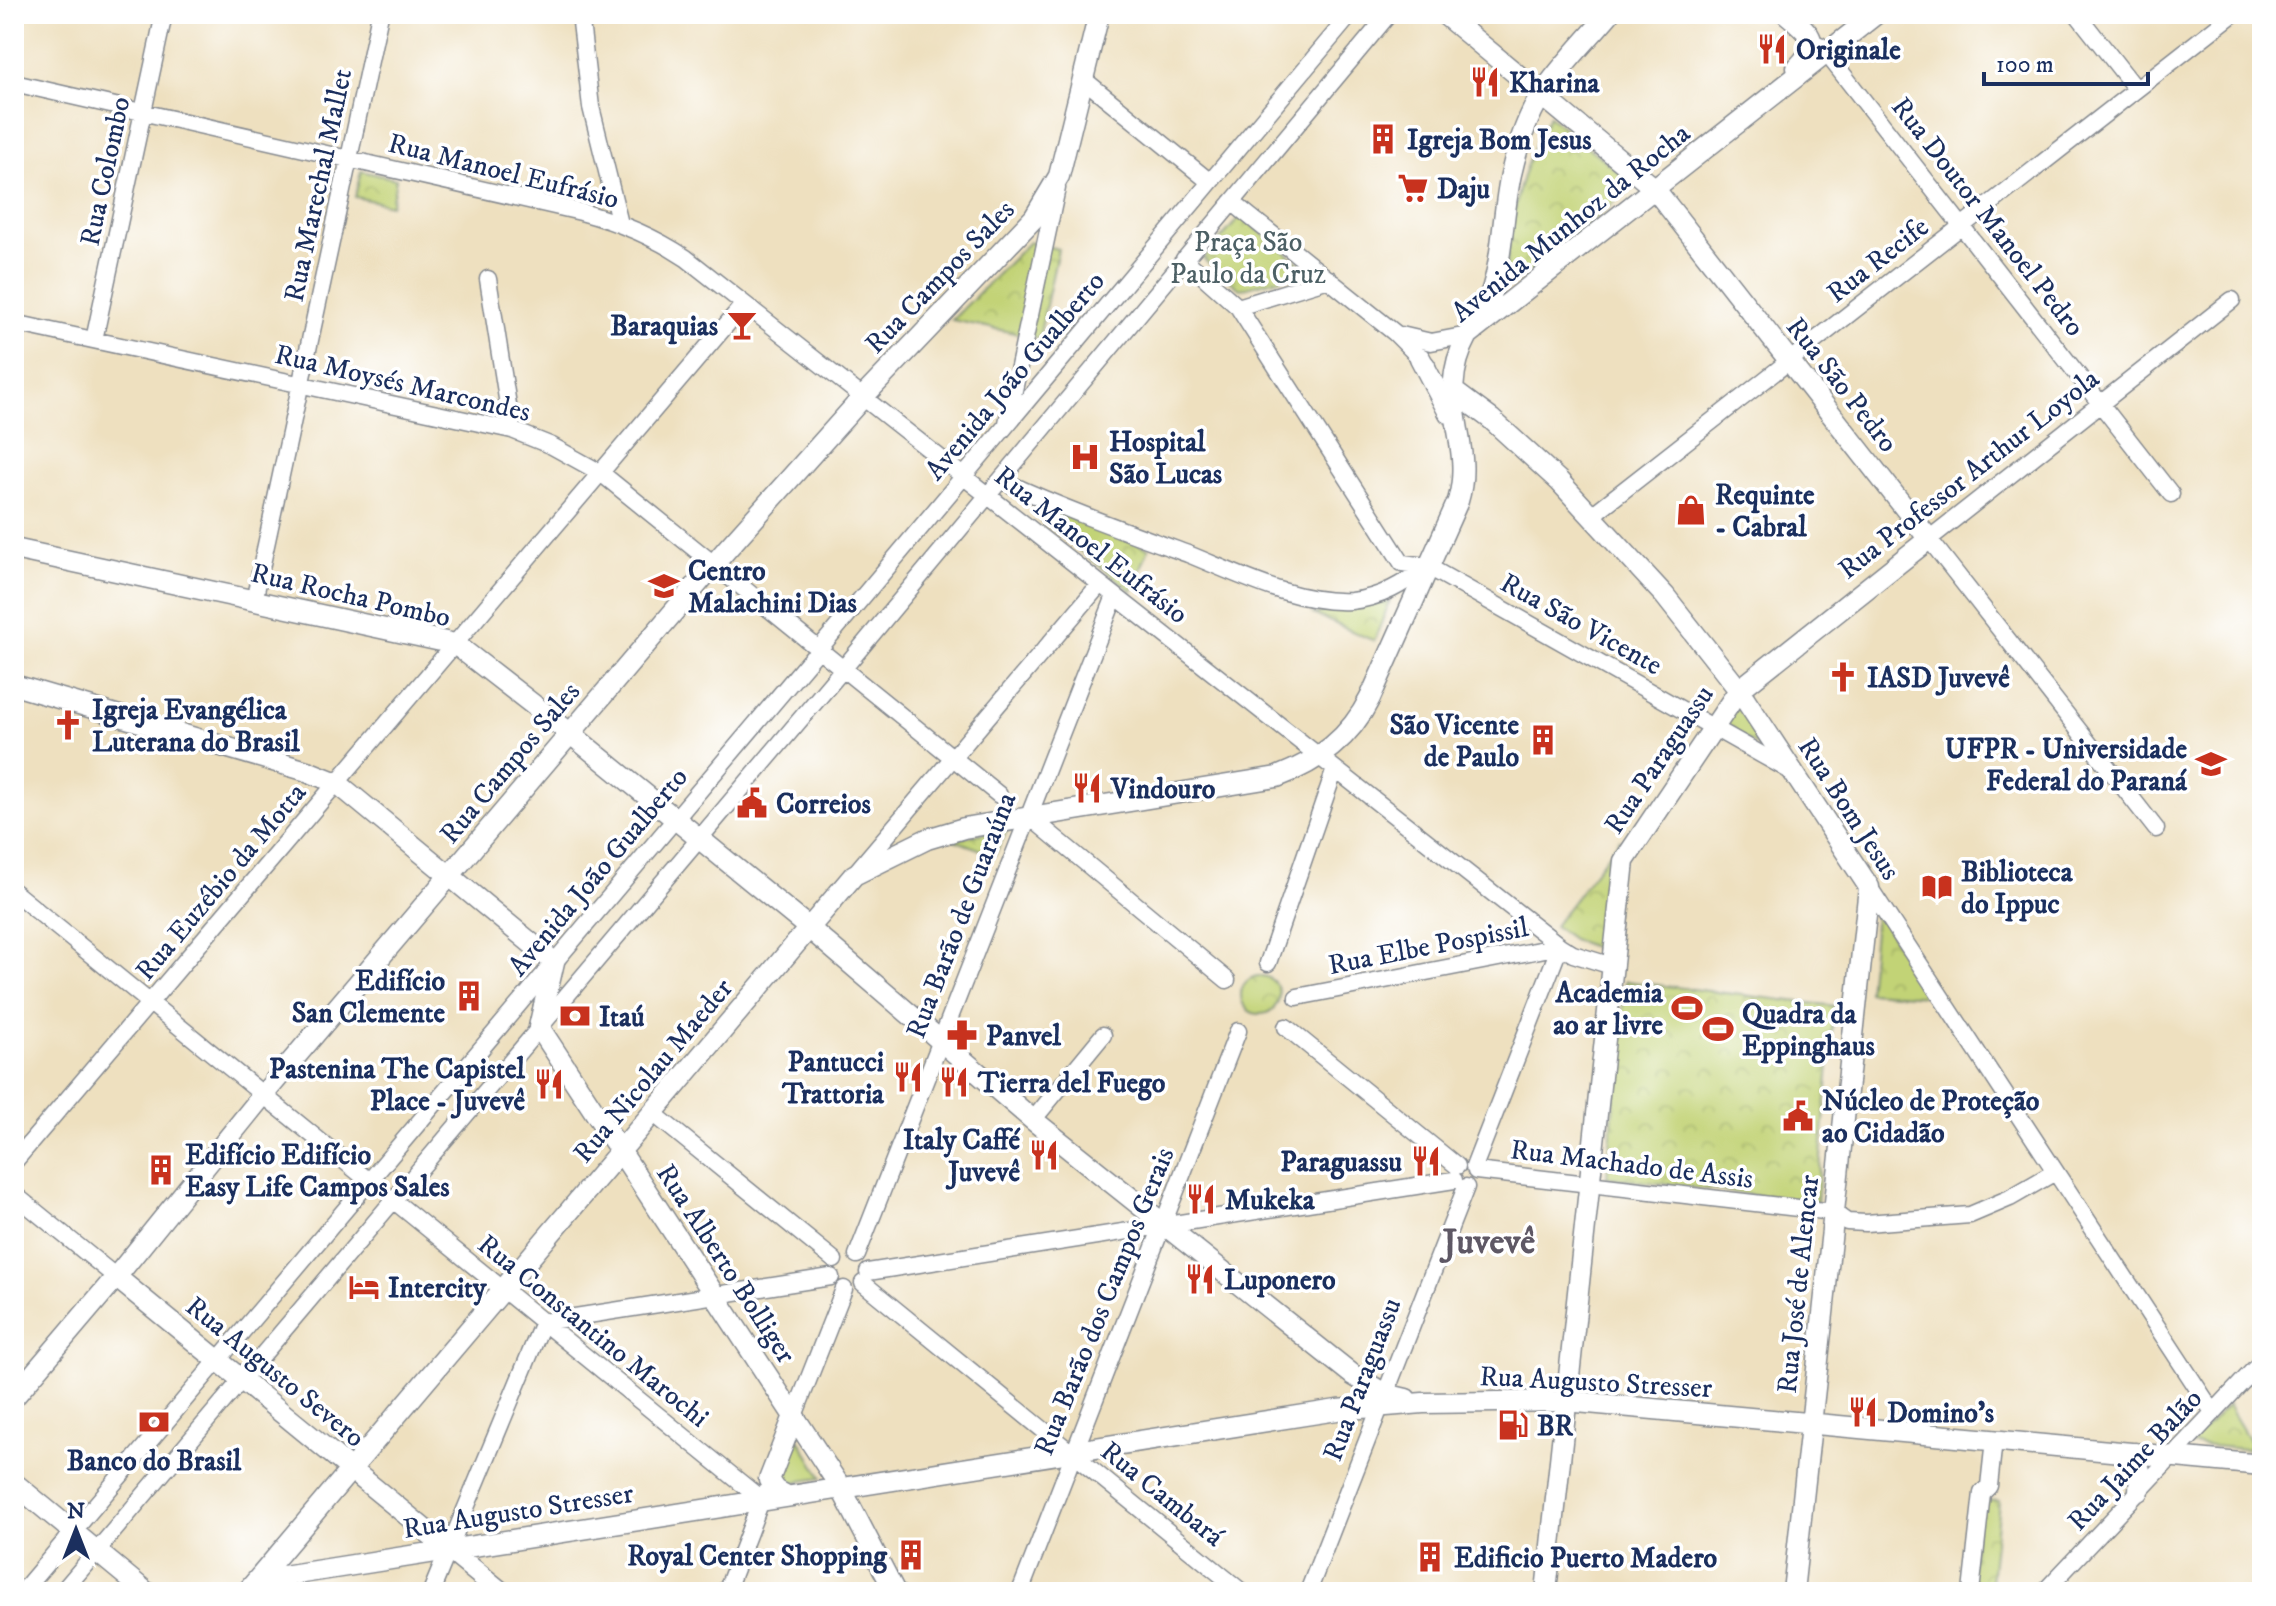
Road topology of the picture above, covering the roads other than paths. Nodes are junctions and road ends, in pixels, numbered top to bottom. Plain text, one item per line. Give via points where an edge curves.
1 (164, 14) edge
2 (380, 14) edge
3 (580, 14) edge
4 (1099, 14) edge
5 (1351, 14) edge
6 (1389, 14) edge
7 (1444, 14) edge
8 (1609, 14) edge
9 (1787, 14) edge
10 (1876, 14) edge
11 (2077, 14) edge
12 (2233, 14) edge
13 (1807, 31) junction
14 (1827, 53) junction
15 (1083, 79) junction
16 (14, 83) edge
17 (2136, 89) junction
18 (1542, 95) junction
19 (1766, 100) junction
20 (143, 112) junction
21 (349, 159) junction
22 (1059, 176) junction
23 (1210, 182) junction
24 (1654, 188) junction
25 (1232, 202) junction
26 (620, 224) junction
27 (1961, 226) junction
28 (1184, 259) junction
29 (488, 279) dead end
30 (1329, 279) junction
31 (2232, 300) dead end
32 (744, 304) junction
33 (1238, 307) junction
34 (14, 323) edge
35 (1395, 333) junction
36 (1468, 335) junction
37 (94, 340) junction
38 (1420, 358) junction
39 (1789, 361) junction
40 (300, 384) junction
41 (1452, 390) junction
42 (863, 397) junction
43 (2101, 404) junction
44 (1006, 425) junction
45 (1456, 427) junction
46 (512, 430) junction
47 (601, 473) junction
48 (963, 476) junction
49 (1001, 480) junction
50 (2171, 494) dead end
51 (987, 495) junction
52 (1038, 495) junction
53 (1592, 515) junction
54 (1020, 521) junction
55 (1929, 539) junction
56 (14, 549) edge
57 (713, 564) junction
58 (1427, 566) junction
59 (1100, 584) junction
60 (1115, 596) junction
61 (254, 601) junction
62 (1078, 610) junction
63 (1104, 624) junction
64 (455, 644) junction
65 (819, 649) junction
66 (843, 669) junction
67 (14, 685) edge
68 (1739, 690) junction
69 (1714, 727) junction
70 (571, 734) junction
71 (953, 758) junction
72 (1327, 763) junction
73 (1794, 773) junction
74 (337, 783) junction
75 (999, 795) dead end
76 (1029, 816) junction
77 (687, 829) junction
78 (2156, 829) dead end
79 (450, 875) junction
80 (854, 875) junction
81 (1869, 887) junction
82 (14, 892) edge
83 (809, 928) junction
84 (1560, 946) junction
85 (554, 962) junction
86 (1268, 963) dead end
87 (1612, 966) junction
88 (1227, 980) dead end
89 (578, 981) junction
90 (1297, 997) dead end
91 (150, 1003) junction
92 (539, 1027) junction
93 (1286, 1027) dead end
94 (1238, 1031) dead end
95 (1103, 1035) dead end
96 (941, 1041) junction
97 (263, 1095) junction
98 (653, 1113) junction
99 (1033, 1120) junction
100 (621, 1151) junction
101 (14, 1162) edge
102 (2055, 1172) junction
103 (1465, 1174) junction
104 (369, 1181) junction
105 (1589, 1184) junction
106 (14, 1194) edge
107 (393, 1200) junction
108 (1833, 1212) junction
109 (1164, 1225) junction
110 (857, 1255) junction
111 (837, 1276) junction
112 (116, 1277) junction
113 (865, 1278) junction
114 (503, 1290) junction
115 (715, 1296) junction
116 (543, 1322) junction
117 (217, 1359) junction
118 (2262, 1361) edge
119 (1353, 1375) junction
120 (242, 1379) junction
121 (14, 1397) edge
122 (1383, 1400) junction
123 (1566, 1401) junction
124 (1423, 1403) joint
125 (1337, 1410) junction
126 (2213, 1412) junction
127 (1811, 1424) junction
128 (791, 1426) junction
129 (1994, 1440) junction
130 (1073, 1452) junction
131 (2135, 1453) junction
132 (2172, 1456) junction
133 (2262, 1465) edge
134 (351, 1468) junction
135 (769, 1480) junction
136 (14, 1483) edge
137 (841, 1488) junction
138 (2139, 1491) junction
139 (787, 1496) junction
140 (762, 1500) junction
141 (72, 1531) junction
142 (449, 1550) junction
143 (96, 1551) junction
144 (736, 1564) junction
145 (252, 1586) edge
146 (22, 1592) edge
147 (62, 1592) edge
148 (146, 1592) edge
149 (431, 1592) edge
150 (501, 1592) edge
151 (726, 1592) edge
152 (895, 1592) edge
153 (1020, 1592) edge
154 (1242, 1592) edge
155 (1308, 1592) edge
156 (1546, 1592) edge
157 (1793, 1592) edge
158 (1971, 1592) edge
159 (2044, 1592) edge

1 - 20 street, Rua Colombo
2 - 21 street, Rua Marechal Mallet
3 - 26 street via 591,107
4 - 15 main road, Rua Campos Sales
5 - 23 street, Avenida João Gualberto
6 - 25 street, Avenida João Gualberto
7 - 18 main road, Rua São Pedro
8 - 18 main road
9 - 13 main road, Rua Doutor Manoel Pedro
10 - 14 main road, Avenida Munhoz da Rocha
11 - 17 street
12 - 17 street, Rua Recife
13 - 14 street, Rua Doutor Manoel Pedro
13 - 19 main road via 1811,51
14 - 19 main road, Avenida Munhoz da Rocha
14 - 27 street, Rua Doutor Manoel Pedro
15 - 22 main road, Rua Campos Sales
15 - 23 street
16 - 20 street, Rua Manoel Eufrásio
17 - 27 street, Rua Recife
18 - 24 main road, Rua São Pedro
18 - 36 main road via 1511,171 1490,296
19 - 24 main road, Avenida Munhoz da Rocha
20 - 21 street, Rua Manoel Eufrásio
20 - 37 street, Rua Colombo
21 - 26 street, Rua Manoel Eufrásio
21 - 40 street, Rua Marechal Mallet
22 - 42 main road, Rua Campos Sales via 1023,232
22 - 44 street
23 - 44 street, Avenida João Gualberto
24 - 36 main road, Avenida Munhoz da Rocha
24 - 39 main road, Rua São Pedro
25 - 28 street, Avenida João Gualberto
25 - 30 street, Rua Bom Jesus
26 - 32 street, Rua Manoel Eufrásio via 677,252
27 - 39 street, Rua Recife
27 - 43 street, Rua Doutor Manoel Pedro
28 - 33 street
28 - 49 street, Avenida João Gualberto
29 - 46 street
30 - 33 street
30 - 35 street, Rua Bom Jesus
31 - 43 street, Rua Professor Arthur Loyola
32 - 42 street, Rua Manoel Eufrásio
32 - 47 street, Rua Euzébio da Motta
33 - 58 street, Rua São Vicente via 1402,563
34 - 37 street, Rua Moysés Marcondes
35 - 36 street, Rua Bom Jesus via 1431,342
35 - 38 street, Rua Bom Jesus
36 - 41 main road, Avenida Munhoz da Rocha via 1455,365
37 - 40 street, Rua Moysés Marcondes
38 - 41 street, Rua Bom Jesus
38 - 45 main road
39 - 53 street, Rua Recife
39 - 55 main road, Rua São Pedro
40 - 46 street, Rua Moysés Marcondes
40 - 61 street, Rua Marechal Mallet
41 - 45 main road, Avenida Munhoz da Rocha
41 - 53 main road, Rua Bom Jesus via 1491,419
42 - 48 street, Rua Manoel Eufrásio
42 - 57 main road, Rua Campos Sales
43 - 50 street, Rua Doutor Manoel Pedro
43 - 55 street, Rua Professor Arthur Loyola
44 - 48 street, Avenida João Gualberto
45 - 58 main road, Avenida Munhoz da Rocha via 1462,488
46 - 47 street, Rua Moysés Marcondes
47 - 57 street, Rua Moysés Marcondes
47 - 64 street, Rua Euzébio da Motta
48 - 51 street, Rua Manoel Eufrásio
48 - 65 street, Avenida João Gualberto
49 - 51 street, Avenida João Gualberto
49 - 52 street
51 - 54 street, Rua Manoel Eufrásio
51 - 66 street, Avenida João Gualberto
52 - 54 street via 1024,503
52 - 58 street via 1310,597 1373,597
53 - 68 main road, Rua Bom Jesus
54 - 59 street, Rua Manoel Eufrásio
55 - 68 main road, Rua Professor Arthur Loyola
55 - 78 street, Rua São Pedro
56 - 61 main road, Rua Rocha Pombo
57 - 65 street, Rua Moysés Marcondes
57 - 70 main road, Rua Campos Sales
58 - 69 street, Rua São Vicente
58 - 72 main road via 1363,710
59 - 60 street, Rua Manoel Eufrásio
59 - 62 street, Rua Nicolau Maeder
60 - 63 street, Rua Barão de Guaraúna
60 - 72 street, Rua Manoel Eufrásio
61 - 64 main road, Rua Rocha Pombo
62 - 63 street via 1098,613
62 - 71 street, Rua Nicolau Maeder
63 - 76 street, Rua Barão de Guaraúna
64 - 70 main road, Rua Rocha Pombo
64 - 74 street, Rua Euzébio da Motta
65 - 66 street, Rua Moysés Marcondes
65 - 77 street, Avenida João Gualberto
66 - 71 street, Rua Moysés Marcondes
66 - 77 street, Avenida João Gualberto
67 - 74 main road
68 - 69 main road, Rua Paraguassu
68 - 73 main road, Rua Bom Jesus
69 - 73 street, Rua São Vicente
69 - 87 main road, Rua Paraguassu via 1624,861
70 - 77 main road, Rua Rocha Pombo
70 - 79 main road, Rua Campos Sales
71 - 75 street, Rua Moysés Marcondes
71 - 80 street, Rua Nicolau Maeder
72 - 76 main road via 1262,781
72 - 84 street, Rua Manoel Eufrásio
72 - 86 street
73 - 81 main road, Rua Bom Jesus
74 - 79 main road
74 - 91 street, Rua Euzébio da Motta
76 - 80 main road via 927,839
76 - 88 street
76 - 96 street, Rua Barão de Guaraúna
77 - 83 main road, Rua Rocha Pombo
77 - 85 street, Avenida João Gualberto
77 - 89 street, Avenida João Gualberto
79 - 85 main road
79 - 97 main road, Rua Campos Sales
80 - 83 main road, Rua Nicolau Maeder
81 - 102 street, Rua Bom Jesus
81 - 108 main road, Rua José de Alencar
82 - 91 street
83 - 96 main road, Rua Rocha Pombo
83 - 98 main road, Rua Nicolau Maeder
84 - 87 street, Rua Elbe Pospissil
84 - 90 street, Rua Elbe Pospissil
84 - 103 street, Rua Paraguassu
85 - 89 street
85 - 92 main road
85 - 104 street, Avenida João Gualberto
87 - 105 main road
89 - 92 street, Avenida João Gualberto
91 - 97 street
91 - 101 street, Rua Euzébio da Motta
92 - 100 main road, Rua Alberto Bolliger
92 - 107 street, Avenida João Gualberto
93 - 103 street
94 - 109 street, Rua Barão dos Campos Gerais
95 - 99 street
96 - 99 main road, Rua Rocha Pombo
96 - 110 street, Rua Barão de Guaraúna
97 - 104 street
97 - 112 main road, Rua Campos Sales
98 - 100 main road, Rua Nicolau Maeder
98 - 111 street
99 - 109 main road, Rua Rocha Pombo
100 - 114 main road, Rua Nicolau Maeder
100 - 115 main road, Rua Alberto Bolliger
102 - 108 street, Rua Machado de Assis via 1970,1215 1866,1223 1847,1222
102 - 126 street, Rua Bom Jesus
103 - 105 street, Rua Machado de Assis
103 - 109 street, Rua Machado de Assis
103 - 122 street, Rua Paraguassu
104 - 117 street, Avenida João Gualberto
105 - 108 street, Rua Machado de Assis
105 - 123 main road
106 - 112 street, Rua Augusto Severo
107 - 114 street, Rua Constantino Marochi
107 - 120 street, Avenida João Gualberto
108 - 127 main road, Rua José de Alencar
109 - 113 street, Rua Machado de Assis
109 - 119 main road, Rua Rocha Pombo
109 - 130 street, Rua Barão dos Campos Gerais
110 - 111 street via 842,1254
110 - 113 street via 865,1261
111 - 113 street via 855,1289
111 - 115 street
111 - 128 street
112 - 117 main road, Rua Augusto Severo
112 - 121 main road, Rua Campos Sales
113 - 130 street, Rua Cambará
114 - 116 street, Rua Constantino Marochi
114 - 134 main road, Rua Nicolau Maeder
115 - 116 street
115 - 128 main road, Rua Alberto Bolliger
116 - 140 street, Rua Constantino Marochi
116 - 142 street
117 - 120 main road, Rua Augusto Severo
117 - 141 street, Avenida João Gualberto
118 - 126 street, Rua Jaime Balão
119 - 122 main road, Rua Rocha Pombo
119 - 125 main road via 1354,1395
120 - 134 main road, Rua Augusto Severo
120 - 143 street, Avenida João Gualberto
122 - 124 main road, Rua Rocha Pombo
122 - 125 main road, Rua Augusto Stresser
122 - 155 street, Rua Paraguassu
123 - 124 main road, Rua Augusto Stresser
123 - 127 main road, Rua Augusto Stresser
123 - 156 main road
125 - 130 main road, Rua Augusto Stresser
126 - 132 street, Rua Jaime Balão
127 - 129 main road, Rua Augusto Stresser
127 - 157 main road, Rua José de Alencar
128 - 135 main road
128 - 137 main road via 811,1442
129 - 131 main road, Rua Augusto Stresser
129 - 158 street
130 - 137 main road, Rua Augusto Stresser
130 - 153 street, Rua Barão dos Campos Gerais
130 - 154 street, Rua Cambará
131 - 132 main road, Rua Augusto Stresser
131 - 138 main road
132 - 133 main road, Rua Augusto Stresser
132 - 138 street, Rua Jaime Balão
134 - 142 main road, Rua Augusto Severo
134 - 145 main road, Rua Nicolau Maeder
135 - 139 main road
135 - 140 street
136 - 141 main road
137 - 139 main road, Rua Augusto Stresser
137 - 152 main road
138 - 159 street, Rua Jaime Balão
139 - 140 main road, Rua Augusto Stresser
139 - 144 street via 759,1525
140 - 142 main road, Rua Augusto Stresser
140 - 144 street
141 - 143 main road
141 - 146 street, Avenida João Gualberto
142 - 145 main road, Rua Augusto Stresser
142 - 149 street
142 - 150 main road, Rua Augusto Severo
143 - 147 street, Avenida João Gualberto
143 - 148 main road
144 - 151 street

